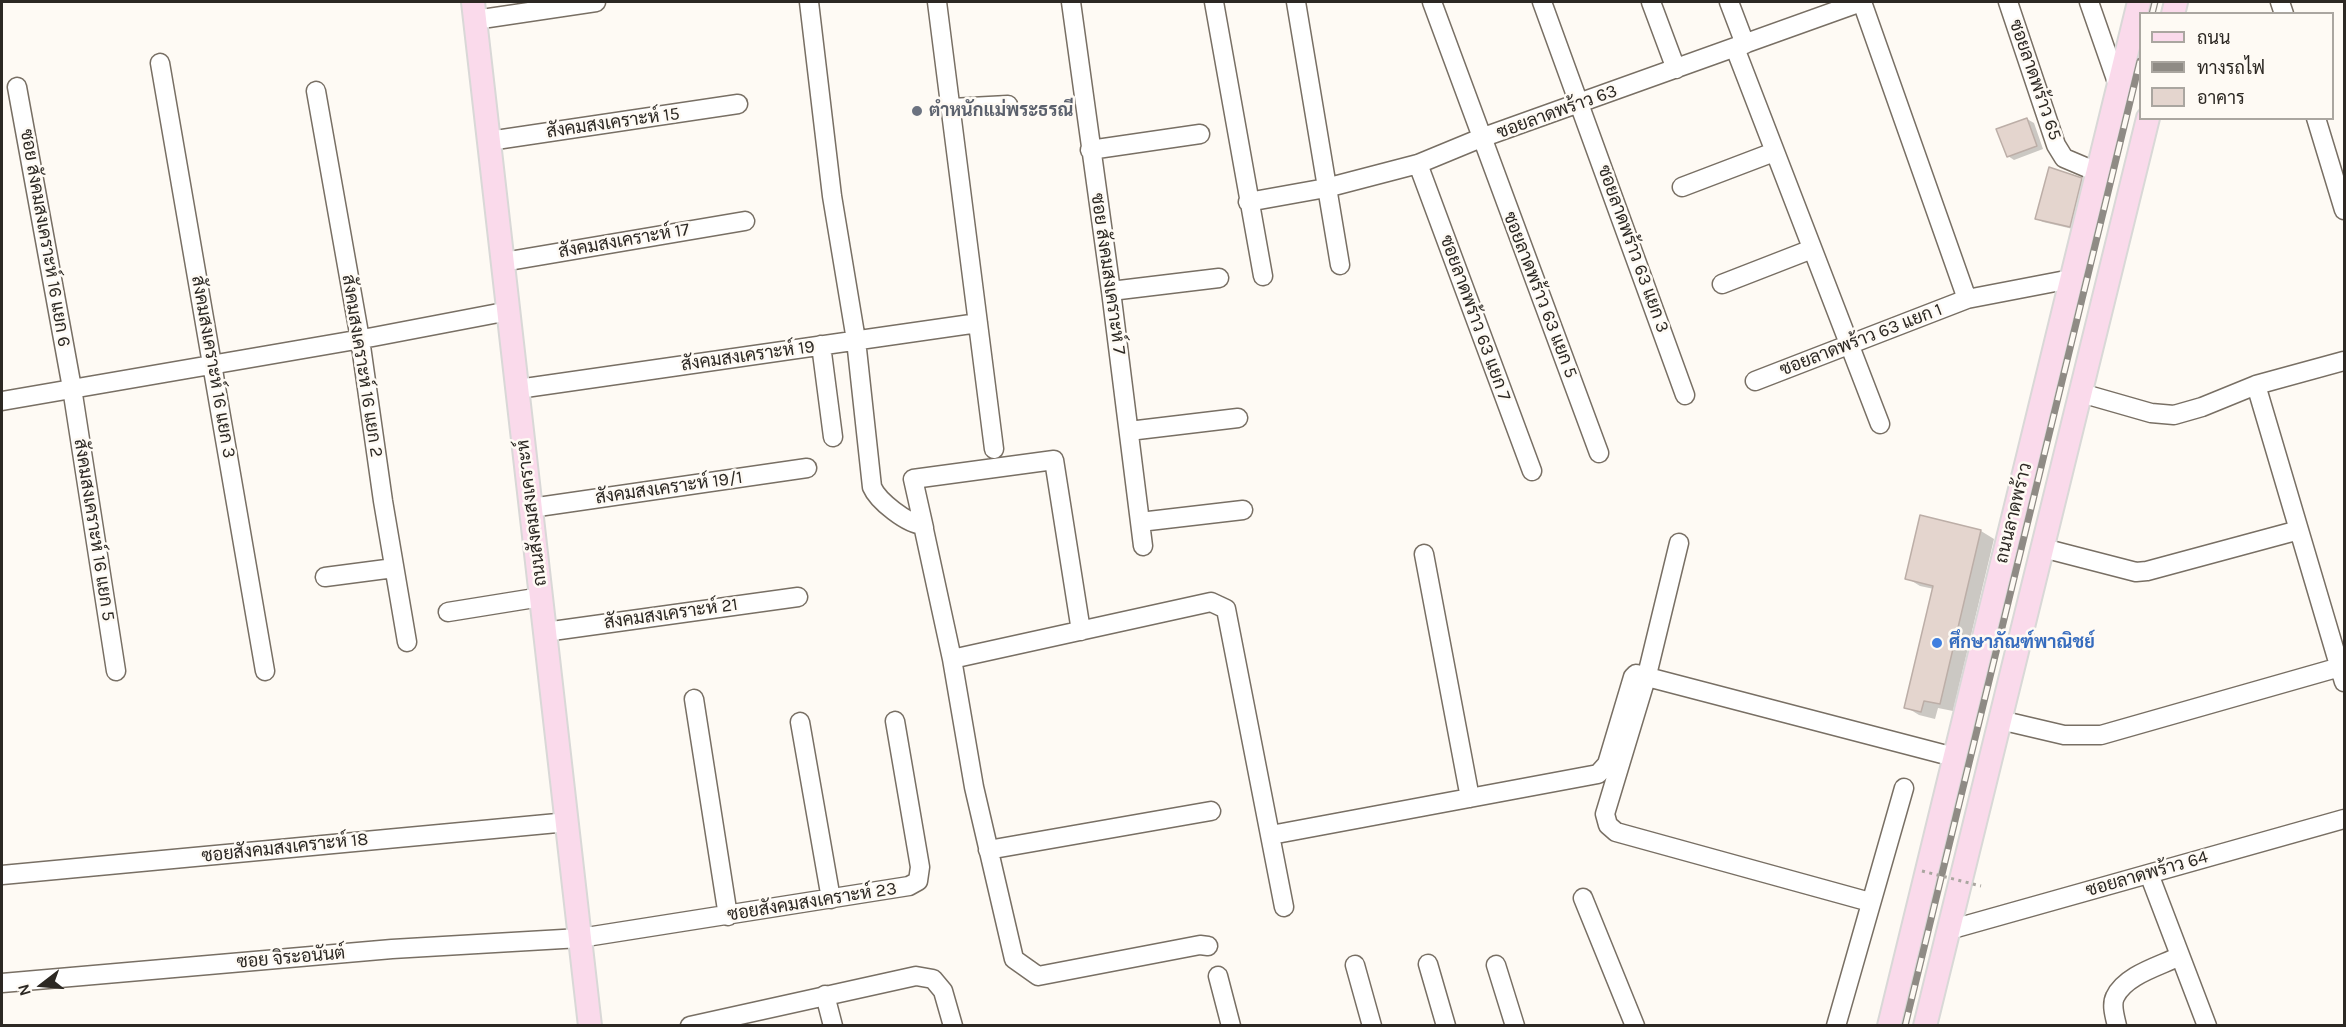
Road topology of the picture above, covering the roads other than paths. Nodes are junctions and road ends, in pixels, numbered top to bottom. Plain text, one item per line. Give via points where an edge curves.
1 (596, 2) edge
2 (809, 2) edge
3 (937, 2) edge
4 (1071, 2) edge
5 (1214, 2) edge
6 (1296, 2) edge
7 (1432, 2) edge
8 (1542, 2) edge
9 (1651, 2) edge
10 (1729, 2) edge
11 (1861, 2) edge
12 (2008, 2) edge
13 (2089, 2) edge
14 (2135, 4) edge
15 (1821, 8) edge
16 (474, 10) edge
17 (1740, 46) junction
18 (160, 63) dead end
19 (1676, 69) junction
20 (2118, 85) junction
21 (17, 87) dead end
22 (316, 91) dead end
23 (1580, 103) junction
24 (738, 104) dead end
25 (1008, 105) dead end
26 (951, 108) junction
27 (2148, 120) edge
28 (2317, 120) edge
29 (1200, 134) dead end
30 (1481, 138) junction
31 (489, 141) junction
32 (1090, 150) junction
33 (1774, 152) junction
34 (1418, 164) junction
35 (2097, 172) junction
36 (1682, 187) dead end
37 (1326, 188) junction
38 (1248, 202) junction
39 (2344, 210) edge
40 (745, 220) dead end
41 (1812, 249) junction
42 (503, 262) junction
43 (1340, 265) dead end
44 (1263, 276) dead end
45 (1219, 278) dead end
46 (2071, 279) junction
47 (1722, 284) dead end
48 (1111, 291) junction
49 (1967, 299) junction
50 (509, 311) junction
51 (978, 323) junction
52 (360, 339) junction
53 (856, 340) junction
54 (1850, 344) junction
55 (821, 345) junction
56 (2344, 361) edge
57 (212, 365) junction
58 (1755, 381) dead end
59 (2256, 385) junction
60 (72, 388) junction
61 (518, 389) junction
62 (2081, 393) junction
63 (1685, 395) dead end
64 (2, 401) edge
65 (1238, 418) dead end
66 (1880, 424) dead end
67 (1129, 431) junction
68 (833, 437) dead end
69 (994, 449) dead end
70 (1599, 453) dead end
71 (807, 468) dead end
72 (1532, 471) dead end
73 (531, 508) junction
74 (1243, 510) dead end
75 (1140, 522) junction
76 (924, 528) junction
77 (2299, 530) junction
78 (1678, 543) dead end
79 (1143, 546) dead end
80 (2043, 548) junction
81 (1424, 554) dead end
82 (394, 568) junction
83 (326, 577) dead end
84 (541, 597) junction
85 (798, 597) dead end
86 (448, 612) dead end
87 (1081, 631) junction
88 (545, 632) junction
89 (406, 642) dead end
90 (952, 659) junction
91 (116, 671) dead end
92 (265, 671) dead end
93 (2342, 674) edge
94 (1647, 675) junction
95 (694, 699) dead end
96 (2000, 720) junction
97 (895, 721) dead end
98 (800, 722) dead end
99 (1954, 756) junction
100 (1904, 788) dead end
101 (1470, 798) junction
102 (1211, 811) dead end
103 (2344, 819) edge
104 (568, 822) junction
105 (1271, 835) junction
106 (988, 850) junction
107 (2149, 874) junction
108 (2, 875) edge
109 (1583, 898) dead end
110 (831, 899) junction
111 (1870, 902) junction
112 (1284, 907) dead end
113 (728, 916) junction
114 (1914, 924) junction
115 (1948, 930) junction
116 (580, 938) junction
117 (1208, 946) dead end
118 (2180, 956) junction
119 (1428, 964) dead end
120 (1496, 964) dead end
121 (1355, 965) dead end
122 (1218, 976) dead end
123 (2, 983) edge
124 (825, 995) junction
125 (590, 1026) edge
126 (690, 1026) edge
127 (833, 1026) edge
128 (953, 1026) edge
129 (1231, 1026) edge
130 (1372, 1026) edge
131 (1446, 1026) edge
132 (1515, 1026) edge
133 (1635, 1026) edge
134 (1836, 1026) edge
135 (1889, 1026) edge
136 (1925, 1026) edge
137 (2117, 1026) edge
138 (2207, 1026) edge

1 - 16 street
2 - 53 street via 832,196
3 - 26 street
4 - 32 street, ซอย สังคมสงเคราะห์ 7
5 - 38 street
6 - 37 street
7 - 30 street, ซอยลาดพร้าว 63 แยก 5
8 - 23 street, ซอยลาดพร้าว 63 แยก 3
9 - 19 street
10 - 17 street
11 - 15 street, ซอยลาดพร้าว 63
11 - 49 street, ซอยลาดพร้าว 63
12 - 35 street, ซอยลาดพร้าว 65 via 2056,145 2064,158
13 - 20 street
14 - 20 main road, ถนนลาดพร้าว
15 - 17 street, ซอยลาดพร้าว 63
16 - 31 main road, ถนนสังคมสงเคราะห์
17 - 19 street, ซอยลาดพร้าว 63
17 - 33 street
18 - 57 street, สังคมสงเคราะห์ 16 แยก 3
19 - 23 street, ซอยลาดพร้าว 63
20 - 35 main road, ถนนลาดพร้าว
21 - 60 street, ซอย สังคมสงเคราะห์ 16 แยก 6
22 - 52 street, สังคมสงเคราะห์ 16 แยก 2
23 - 30 street, ซอยลาดพร้าว 63
23 - 63 street, ซอยลาดพร้าว 63 แยก 3
24 - 31 street, สังคมสงเคราะห์ 15
25 - 26 street
26 - 51 street
27 - 62 main road, ถนนลาดพร้าว
28 - 39 street
29 - 32 street
30 - 34 street, ซอยลาดพร้าว 63
30 - 70 street, ซอยลาดพร้าว 63 แยก 5
31 - 42 main road, ถนนสังคมสงเคราะห์
32 - 48 street, ซอย สังคมสงเคราะห์ 7
33 - 36 street
33 - 41 street
34 - 37 street, ซอยลาดพร้าว 63
34 - 72 street, ซอยลาดพร้าว 63 แยก 7
35 - 46 main road, ถนนลาดพร้าว
37 - 38 street, ซอยลาดพร้าว 63
37 - 43 street
38 - 44 street
40 - 42 street, สังคมสงเคราะห์ 17
41 - 47 street
41 - 54 street
42 - 50 main road, ถนนสังคมสงเคราะห์
45 - 48 street
46 - 49 street
46 - 99 main road, ถนนลาดพร้าว
48 - 67 street, ซอย สังคมสงเคราะห์ 7
49 - 54 street, ซอยลาดพร้าว 63 แยก 1
50 - 52 street
50 - 61 main road, ถนนสังคมสงเคราะห์
51 - 53 street, สังคมสงเคราะห์ 19
51 - 69 street
52 - 57 street
52 - 82 street, สังคมสงเคราะห์ 16 แยก 2
53 - 55 street, สังคมสงเคราะห์ 19
53 - 76 street via 872,487 902,517
54 - 58 street, ซอยลาดพร้าว 63 แยก 1
54 - 66 street
55 - 61 street, สังคมสงเคราะห์ 19
55 - 68 street
56 - 59 street
57 - 60 street
57 - 92 street, สังคมสงเคราะห์ 16 แยก 3
59 - 62 street via 2174,415 2151,413
59 - 77 street
60 - 64 street
60 - 91 street, สังคมสงเคราะห์ 16 แยก 5
61 - 73 main road, ถนนสังคมสงเคราะห์
62 - 80 main road, ถนนลาดพร้าว
65 - 67 street
67 - 75 street, ซอย สังคมสงเคราะห์ 7
71 - 73 street, สังคมสงเคราะห์ 19/1
73 - 84 main road, ถนนสังคมสงเคราะห์
74 - 75 street
75 - 79 street, ซอย สังคมสงเคราะห์ 7
76 - 87 street via 914,479 1054,460
76 - 90 street
77 - 80 street via 2136,572
77 - 93 street
78 - 94 street
80 - 96 main road, ถนนลาดพร้าว
81 - 101 street
82 - 83 street
82 - 89 street, สังคมสงเคราะห์ 16 แยก 2
84 - 86 street
84 - 88 main road, ถนนสังคมสงเคราะห์
85 - 88 street, สังคมสงเคราะห์ 21
87 - 90 street
87 - 105 street via 1211,602 1226,609
88 - 104 main road, ถนนสังคมสงเคราะห์
90 - 106 street
93 - 96 street via 2101,735 2064,735
94 - 99 street
94 - 101 street via 1633,677 1607,764 1598,774
94 - 111 street via 1605,814 1608,825 1616,832
95 - 113 street
96 - 115 main road, ถนนลาดพร้าว
97 - 110 street, ซอยสังคมสงเคราะห์ 23 via 920,867 918,881 909,886
98 - 110 street
99 - 114 main road, ถนนลาดพร้าว
100 - 111 street
101 - 105 street
102 - 106 street
103 - 107 street, ซอยลาดพร้าว 64
104 - 108 street, ซอยสังคมสงเคราะห์ 18
104 - 116 main road, ถนนสังคมสงเคราะห์
105 - 112 street
106 - 117 street via 1014,959 1038,976
107 - 115 street, ซอยลาดพร้าว 64
107 - 118 street
109 - 133 street
110 - 113 street, ซอยสังคมสงเคราะห์ 23
111 - 134 street
113 - 116 street, ซอยสังคมสงเคราะห์ 23
114 - 115 main road
114 - 135 main road, ถนนลาดพร้าว
115 - 136 main road, ถนนลาดพร้าว
116 - 123 street, ซอย จิระอนันต์ via 392,949
116 - 125 main road, ถนนสังคมสงเคราะห์
118 - 137 street via 2129,980 2115,998
118 - 138 street
119 - 131 street
120 - 132 street
121 - 130 street
122 - 129 street
124 - 126 street
124 - 127 street
124 - 128 street via 916,976 933,979 943,991

